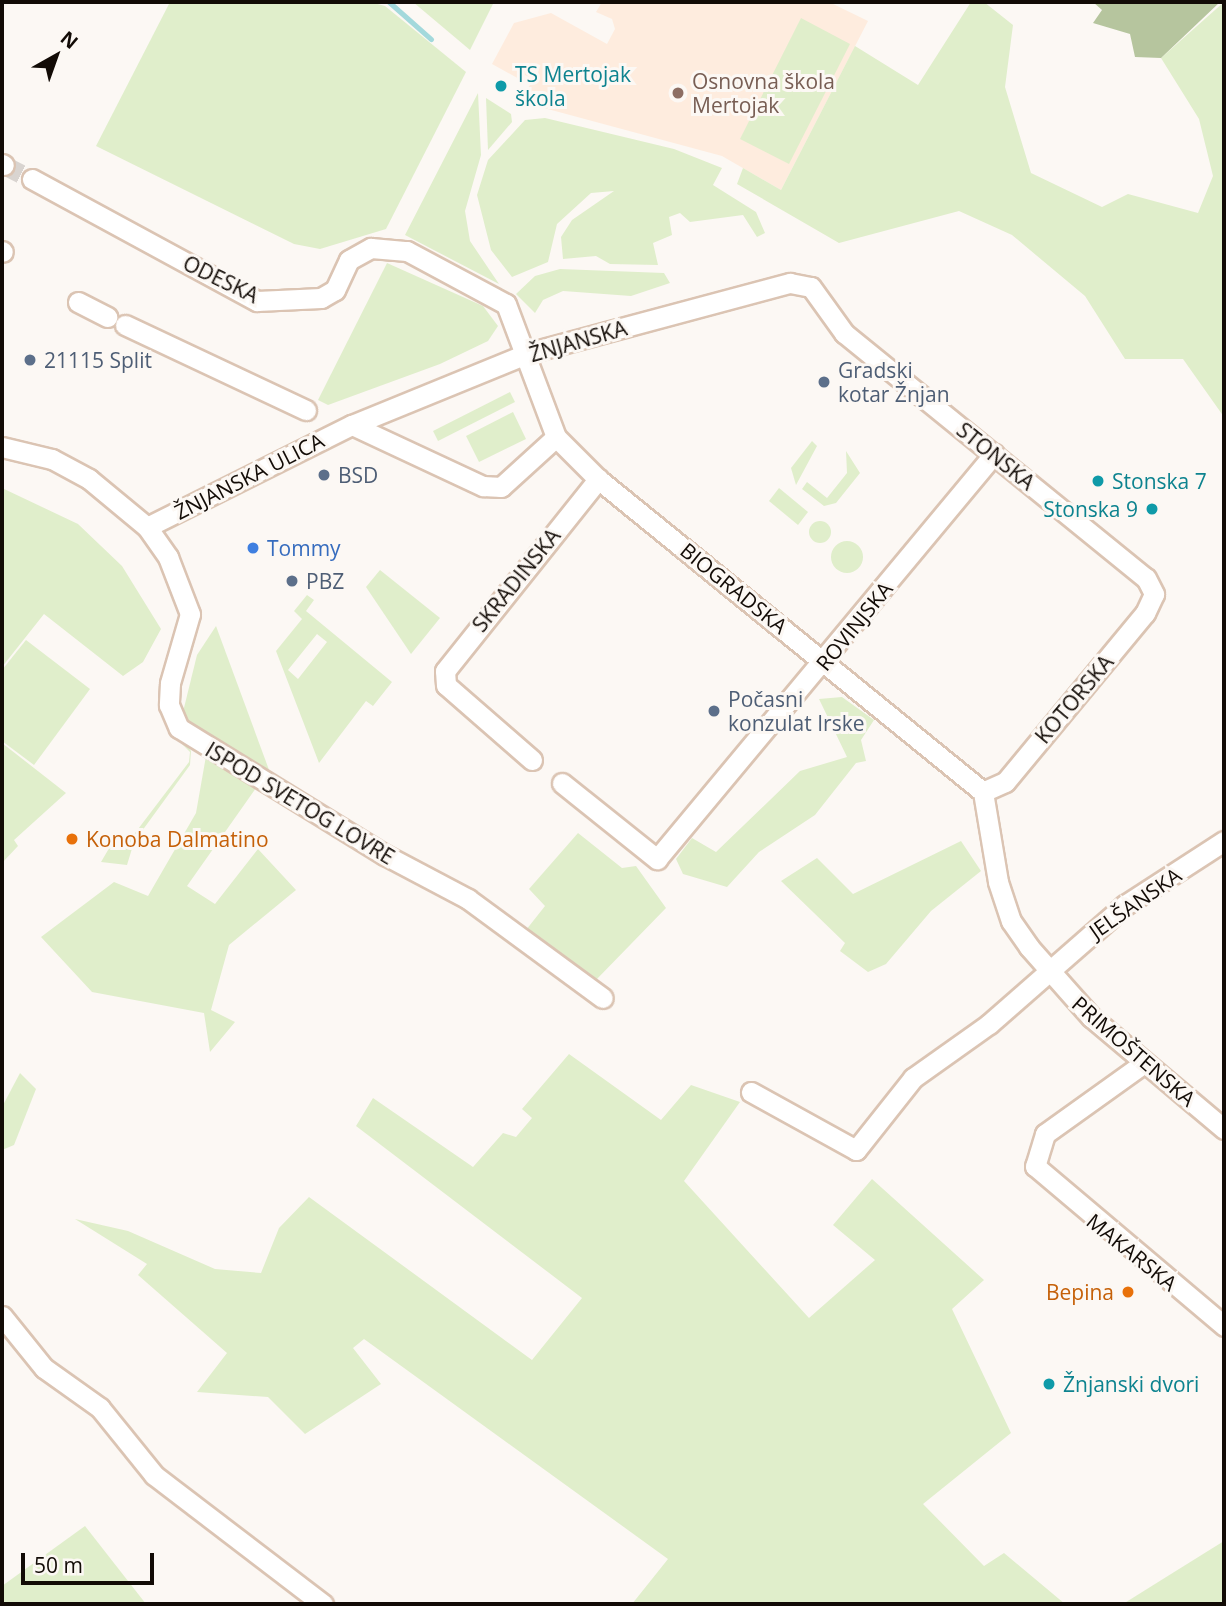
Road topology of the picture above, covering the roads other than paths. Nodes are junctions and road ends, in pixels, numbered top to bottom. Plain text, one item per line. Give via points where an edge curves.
1 (32, 179) tunnel mouth
2 (811, 287) joint
3 (78, 302) dead end
4 (528, 354) junction
5 (306, 410) dead end
6 (352, 425) junction
7 (556, 436) junction
8 (2, 447) edge
9 (994, 454) junction
10 (598, 479) junction
11 (148, 527) junction
12 (1154, 594) joint
13 (824, 662) junction
14 (531, 760) dead end
15 (562, 783) dead end
16 (983, 792) junction
17 (1224, 841) edge
18 (1048, 969) junction
19 (603, 998) dead end
20 (1144, 1063) junction
21 (751, 1092) dead end
22 (1224, 1129) edge
23 (2, 1316) edge
24 (1224, 1326) edge
25 (323, 1604) edge

1 - 4 street, ODESKA via 257,301 321,298 335,290 349,260 371,248 407,251 506,304
2 - 4 street, ŽNJANSKA via 790,284
2 - 9 street, STONSKA via 844,333
3 - 5 street
4 - 6 street, ŽNJANSKA
4 - 7 street, BIOGRADSKA
6 - 7 street via 483,486 501,487
6 - 11 street, ŽNJANSKA ULICA
7 - 10 street, BIOGRADSKA
8 - 11 street via 52,459 89,479
9 - 12 street, STONSKA via 1146,578
9 - 13 street, ROVINJSKA
10 - 13 street, BIOGRADSKA
10 - 14 street, SKRADINSKA via 451,662 446,685
11 - 19 street, ISPOD SVETOG LOVRE via 188,599 190,633 169,705 179,728 385,855 468,899
12 - 16 street, KOTORSKA via 1145,613 1006,782
13 - 15 street, ROVINJSKA via 657,859
13 - 16 street, BIOGRADSKA
16 - 18 street, PRIMOŠTENSKA via 1011,921
17 - 18 street, JELŠANSKA via 1125,905
18 - 20 street, PRIMOŠTENSKA
18 - 21 street, JELŠANSKA via 989,1024 913,1078 856,1150
20 - 22 street, PRIMOŠTENSKA
20 - 24 street, MAKARSKA via 1045,1134 1035,1156 1040,1175
23 - 25 street via 44,1368 100,1408 154,1475

